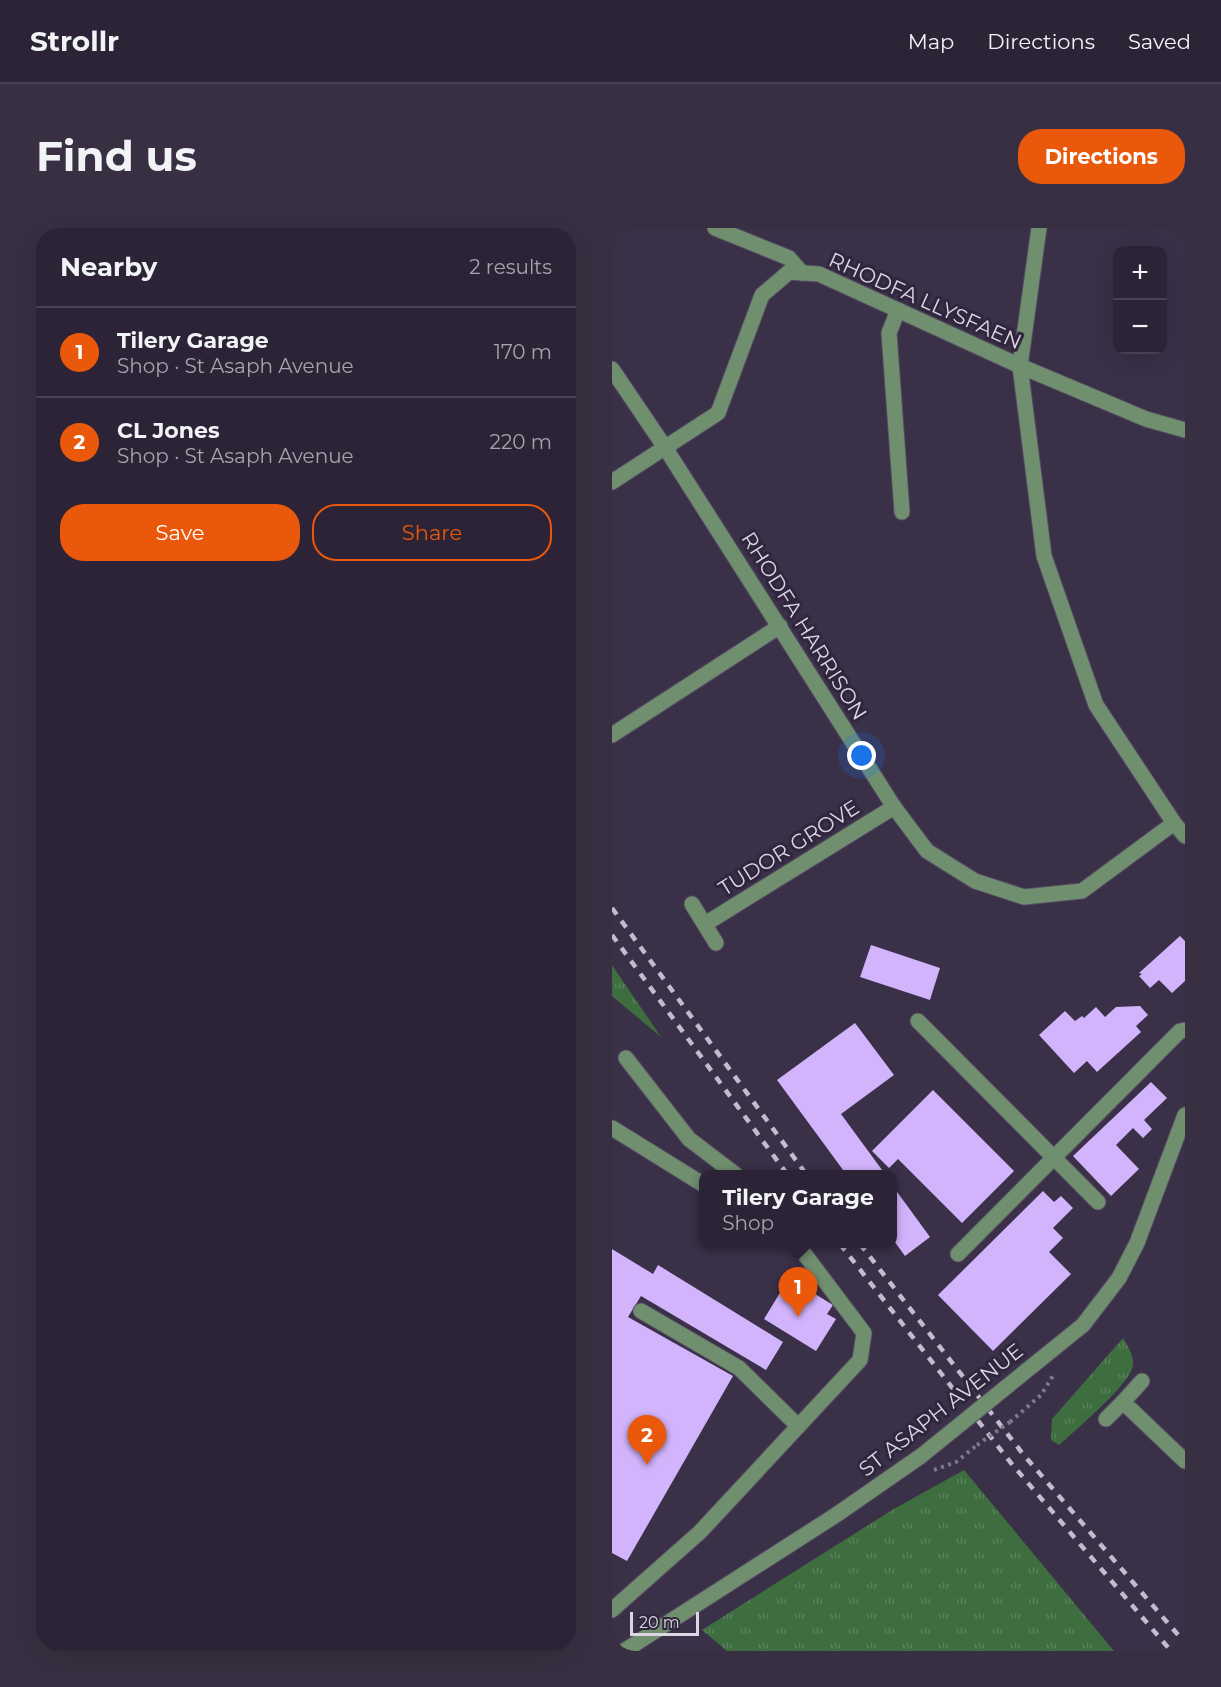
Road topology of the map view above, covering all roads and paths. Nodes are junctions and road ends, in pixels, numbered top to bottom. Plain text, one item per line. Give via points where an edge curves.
1 (715, 228) edge
2 (1039, 228) edge
3 (802, 273) junction
4 (898, 310) junction
5 (1020, 366) junction
6 (612, 369) edge
7 (1185, 430) edge
8 (666, 448) junction
9 (612, 482) edge
10 (902, 512) dead end
11 (780, 626) junction
12 (612, 735) edge
13 (894, 807) junction
14 (1174, 823) junction
15 (1185, 836) edge
16 (692, 904) dead end
17 (705, 924) junction
18 (716, 944) dead end
19 (918, 1021) dead end
20 (1185, 1030) edge
21 (626, 1058) dead end
22 (1185, 1115) edge
23 (612, 1128) edge
24 (1053, 1159) junction
25 (730, 1170) edge
26 (699, 1182) edge
27 (1098, 1202) dead end
28 (800, 1248) edge
29 (958, 1254) dead end
30 (641, 1311) dead end
31 (1142, 1381) dead end
32 (1123, 1402) junction
33 (1106, 1419) dead end
34 (1010, 1422) dead end
35 (798, 1426) junction
36 (977, 1445) dead end
37 (1185, 1461) edge
38 (612, 1610) edge
39 (624, 1651) edge

1 - 3 street via 789,258
2 - 5 street
3 - 4 street, RHODFA LLYSFAEN via 819,274
3 - 8 street, RHODFA LLYSFAEN via 789,272 762,295 718,413
4 - 5 street, RHODFA LLYSFAEN
4 - 10 street via 889,333
5 - 7 street, RHODFA LLYSFAEN via 1146,419
5 - 14 street via 1044,556 1095,705
6 - 8 street, RHODFA HARRISON
8 - 9 street, RHODFA LLYSFAEN
8 - 11 street, RHODFA HARRISON
11 - 12 street
11 - 13 street, RHODFA HARRISON
13 - 14 street, RHODFA HARRISON via 927,851 975,881 1024,897 1082,891
13 - 17 street, TUDOR GROVE
14 - 15 street
16 - 17 street, TUDOR GROVE
17 - 18 street, TUDOR GROVE
19 - 24 street
20 - 24 street
21 - 25 street via 689,1139
22 - 39 street, ST ASAPH AVENUE, bridge via 1137,1243 1119,1278 1083,1325 921,1456
23 - 26 street
24 - 27 street
24 - 29 street
28 - 35 street via 864,1333 860,1360
30 - 35 street via 738,1368
31 - 32 street
32 - 33 street
32 - 37 street
34 - 36 path, bridge
35 - 38 street via 700,1532

